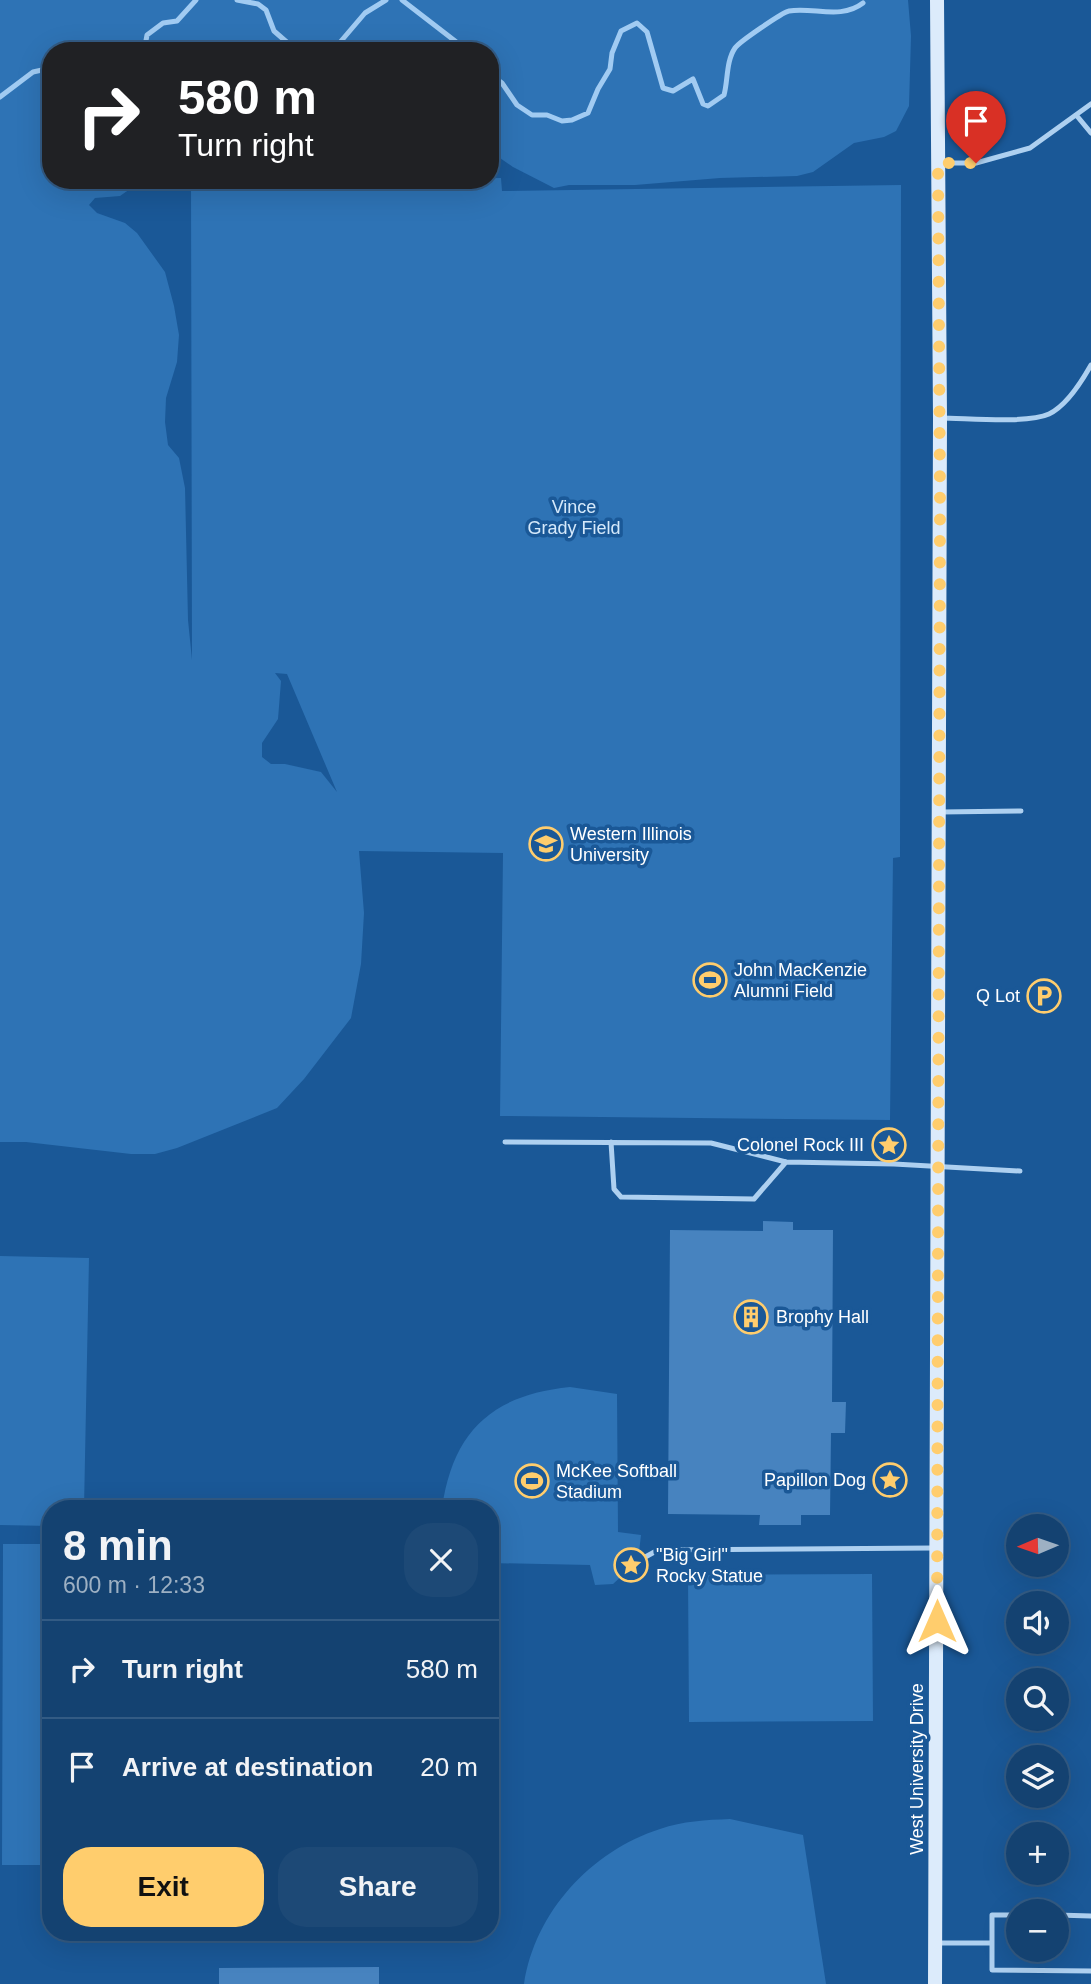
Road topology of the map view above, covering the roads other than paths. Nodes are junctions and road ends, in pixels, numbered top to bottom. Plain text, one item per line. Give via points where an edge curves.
1 (937, 0) edge
2 (1091, 104) edge
3 (1077, 116) junction
4 (1091, 133) edge
5 (938, 163) junction
6 (1091, 365) edge
7 (940, 418) junction
8 (1021, 811) dead end
9 (940, 812) junction
10 (505, 1142) dead end
11 (611, 1142) junction
12 (786, 1162) junction
13 (939, 1166) junction
14 (1020, 1171) dead end
15 (937, 1548) junction
16 (638, 1561) dead end
17 (1006, 1915) edge
18 (1069, 1915) edge
19 (1091, 1916) edge
20 (935, 1943) junction
21 (992, 1943) junction
22 (1091, 1971) edge
23 (935, 1984) edge

1 - 5 street, West University Drive
2 - 3 lane
3 - 4 lane
3 - 5 lane via 1030,148 976,163
5 - 7 street, West University Drive
6 - 7 lane via 1051,413 1032,418
7 - 9 street, West University Drive
8 - 9 lane
9 - 13 street, West University Drive
10 - 11 lane
11 - 12 lane via 711,1143
11 - 12 lane via 614,1189 621,1198 754,1199
12 - 13 lane
13 - 14 lane
13 - 15 street, West University Drive
15 - 16 lane via 658,1550
15 - 20 street, West University Drive
17 - 21 lane via 992,1915
18 - 19 lane
20 - 21 lane
20 - 23 street, West University Drive
21 - 22 lane via 992,1970

